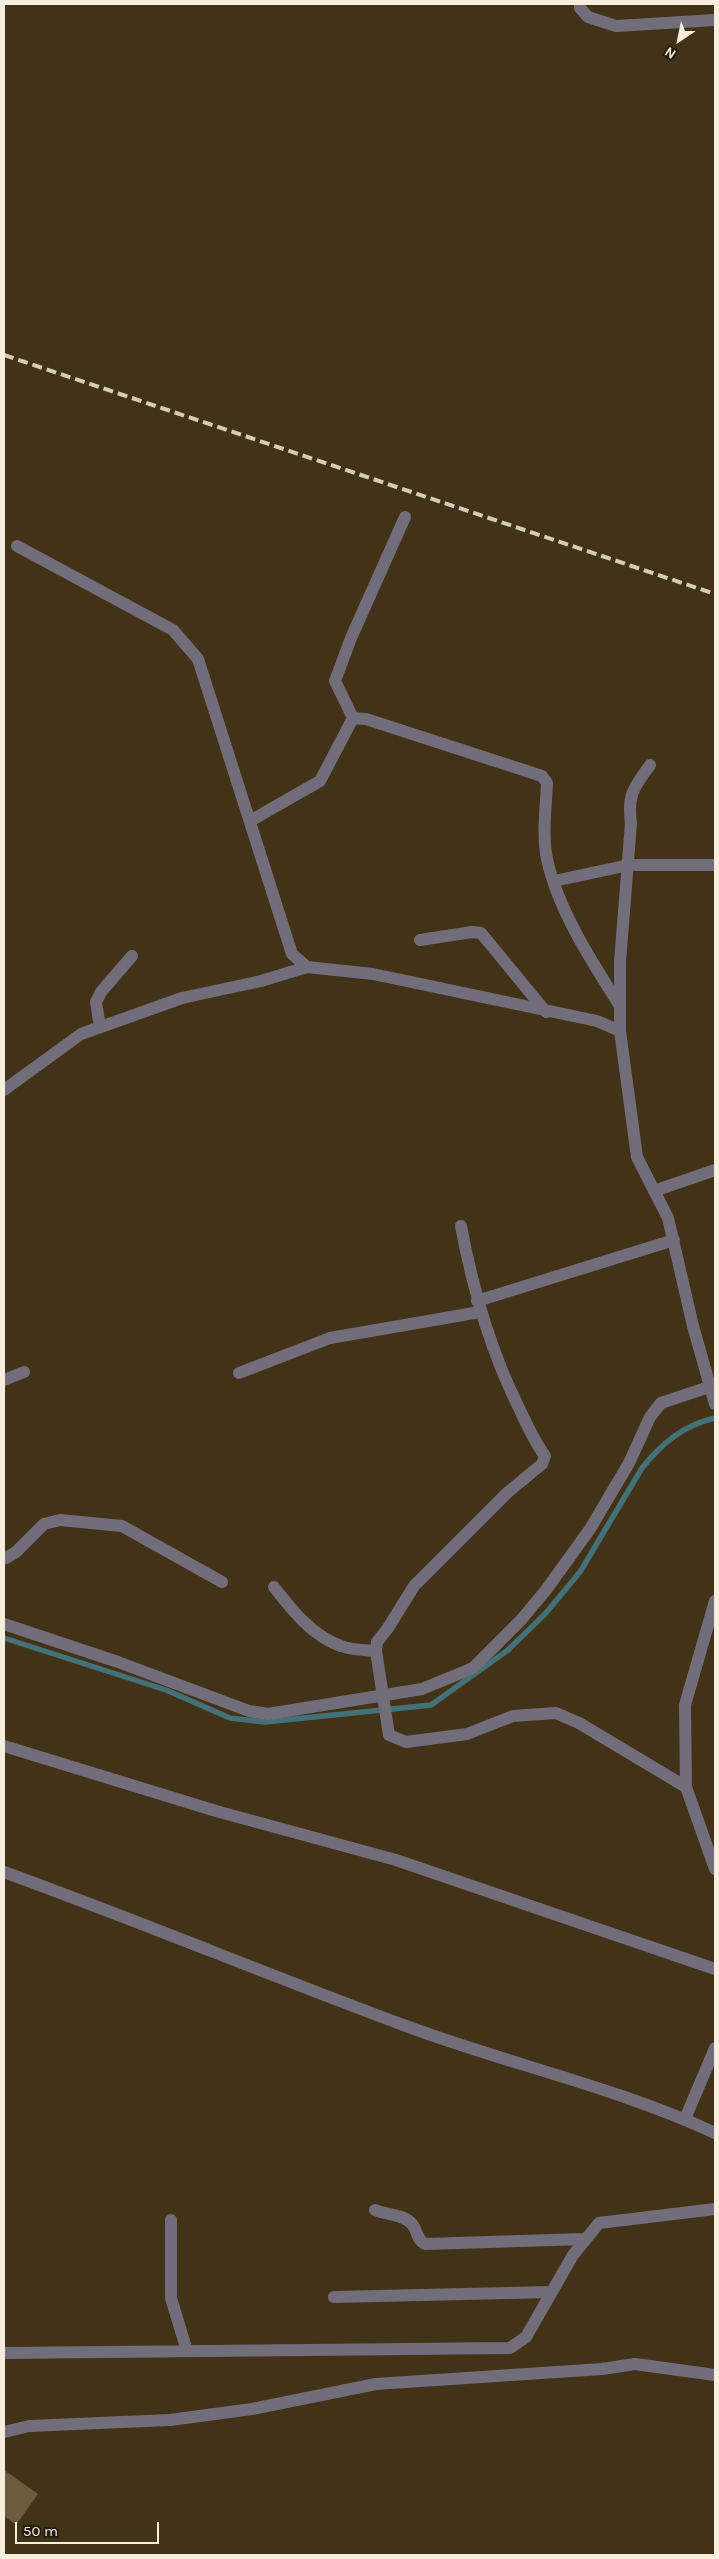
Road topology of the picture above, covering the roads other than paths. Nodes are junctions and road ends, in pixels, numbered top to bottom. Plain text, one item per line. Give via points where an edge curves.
1 (580, 4) edge
2 (715, 20) edge
3 (404, 517) dead end
4 (18, 546) dead end
5 (353, 718) junction
6 (650, 765) dead end
7 (250, 820) junction
8 (629, 865) junction
9 (715, 865) edge
10 (554, 881) junction
11 (420, 940) dead end
12 (132, 956) dead end
13 (307, 967) junction
14 (620, 1006) junction
15 (546, 1012) junction
16 (100, 1026) junction
17 (620, 1031) junction
18 (4, 1090) edge
19 (715, 1170) edge
20 (654, 1191) junction
21 (460, 1226) dead end
22 (674, 1240) junction
23 (479, 1307) junction
24 (24, 1372) dead end
25 (239, 1374) dead end
26 (4, 1380) edge
27 (712, 1387) edge
28 (715, 1403) edge
29 (4, 1557) edge
30 (222, 1582) dead end
31 (274, 1587) dead end
32 (715, 1601) edge
33 (4, 1624) edge
34 (376, 1651) junction
35 (383, 1699) junction
36 (4, 1746) edge
37 (686, 1787) junction
38 (715, 1869) edge
39 (4, 1872) edge
40 (715, 1969) edge
41 (715, 2048) edge
42 (685, 2119) junction
43 (715, 2132) edge
44 (715, 2209) edge
45 (375, 2210) dead end
46 (172, 2220) dead end
47 (584, 2239) junction
48 (552, 2292) junction
49 (334, 2297) dead end
50 (187, 2351) junction
51 (4, 2353) edge
52 (715, 2375) edge
53 (4, 2432) edge

1 - 2 street via 588,17 616,26
3 - 5 street via 335,682
4 - 7 street via 173,630 198,659
5 - 7 street via 320,781
5 - 10 street via 366,719 542,776 547,783 546,857
6 - 8 street via 632,790
7 - 13 street via 292,954
8 - 9 street
8 - 10 street
8 - 14 street via 620,962
10 - 14 street via 573,928
11 - 15 street via 481,933
12 - 16 street via 96,1002
13 - 15 street via 373,974
13 - 16 street via 261,981 182,998
14 - 17 street
15 - 17 street via 597,1022
16 - 18 street via 76,1037
17 - 20 street via 637,1157
19 - 20 street
20 - 22 street via 668,1218
21 - 23 street
22 - 23 street
22 - 27 street
23 - 25 street via 330,1338
23 - 34 street via 500,1371 545,1456 542,1464 414,1586 377,1642
24 - 26 street
27 - 28 street
27 - 35 street via 661,1403 650,1417 629,1464 590,1529 546,1590 491,1651 473,1668 422,1689
29 - 30 street via 16,1552 44,1524 60,1520 122,1526
31 - 34 street via 296,1615 326,1639 342,1647
32 - 37 street via 684,1705
33 - 35 street via 249,1711 268,1714
34 - 35 street
35 - 37 street via 389,1735 406,1742 466,1734 513,1716 556,1713 579,1723
36 - 40 street via 216,1812 396,1860
37 - 38 street
39 - 42 street via 407,2026
41 - 42 street
42 - 43 street
44 - 47 street via 599,2223
45 - 47 street via 412,2223 419,2240 425,2244
46 - 50 street via 171,2298
47 - 48 street
48 - 49 street
48 - 50 street via 526,2337 510,2348
50 - 51 street
52 - 53 street via 635,2364 602,2370 376,2384 252,2409 170,2420 29,2426

